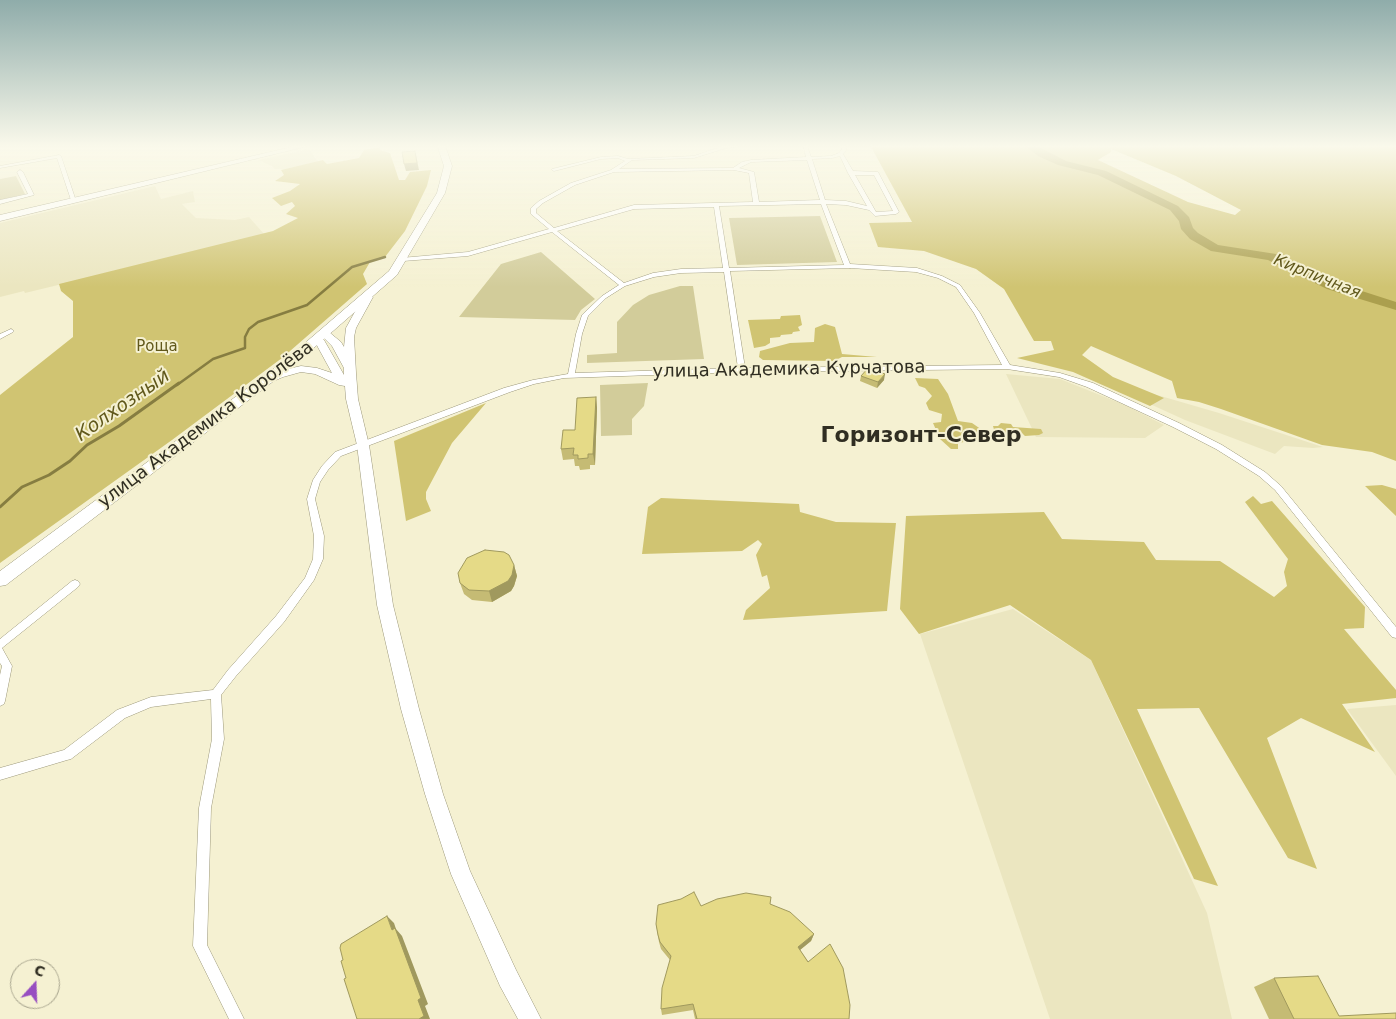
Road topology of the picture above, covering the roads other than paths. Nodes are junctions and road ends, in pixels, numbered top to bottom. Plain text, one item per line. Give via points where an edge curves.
1 (30, 193) edge
2 (71, 193) edge
3 (106, 193) edge
4 (441, 193) edge
5 (558, 193) edge
6 (754, 193) edge
7 (819, 193) edge
8 (861, 193) edge
9 (886, 193) edge
10 (74, 200) junction
11 (0, 202) edge
12 (822, 202) junction
13 (756, 203) junction
14 (716, 204) junction
15 (870, 209) junction
16 (0, 218) edge
17 (553, 230) junction
18 (403, 259) junction
19 (848, 267) junction
20 (728, 270) junction
21 (623, 285) junction
22 (368, 297) junction
23 (11, 332) dead end
24 (0, 337) edge
25 (322, 337) junction
26 (1008, 367) junction
27 (742, 370) junction
28 (571, 376) junction
29 (347, 378) junction
30 (267, 381) junction
31 (363, 445) junction
32 (0, 580) edge
33 (75, 584) dead end
34 (1396, 634) edge
35 (0, 645) edge
36 (0, 652) edge
37 (216, 694) junction
38 (0, 701) edge
39 (0, 774) edge
40 (237, 1019) edge
41 (530, 1019) edge

1 - 11 street via 31,195
2 - 10 street
3 - 10 main road
4 - 18 main road, улица Академика Королёва
5 - 17 street via 533,209 533,213
6 - 13 street
7 - 12 street
8 - 15 street
9 - 15 street via 896,212 875,214
10 - 16 main road
12 - 13 street
12 - 15 street
12 - 19 street
13 - 14 street
14 - 17 street via 634,208
14 - 20 street
17 - 18 street via 468,254
17 - 21 street
18 - 22 main road, улица Академика Королёва via 393,274
19 - 20 street
19 - 26 street via 917,270 958,286
20 - 21 street via 681,271 653,275
20 - 27 street
21 - 28 street via 585,315
22 - 25 main road, улица Академика Королёва
22 - 29 main road via 351,328
23 - 24 street
25 - 29 main road
25 - 30 main road, улица Академика Королёва
26 - 27 street, улица Академика Курчатова
26 - 34 street, улица Академика Курчатова via 1054,373 1090,385 1219,447 1273,483
27 - 28 street, улица Академика Курчатова
28 - 31 street, улица Академика Курчатова via 507,390
29 - 30 main road via 301,369 279,374
29 - 31 main road
30 - 32 main road, улица Академика Королёва
31 - 37 street, улица Академика Курчатова via 338,454 316,482 311,500 319,536 318,559 309,580
31 - 41 main road via 385,605 434,794 461,874
33 - 35 street
36 - 38 street via 7,666
37 - 39 street via 151,702 121,714 67,755
37 - 40 street via 218,739 205,808 200,946

